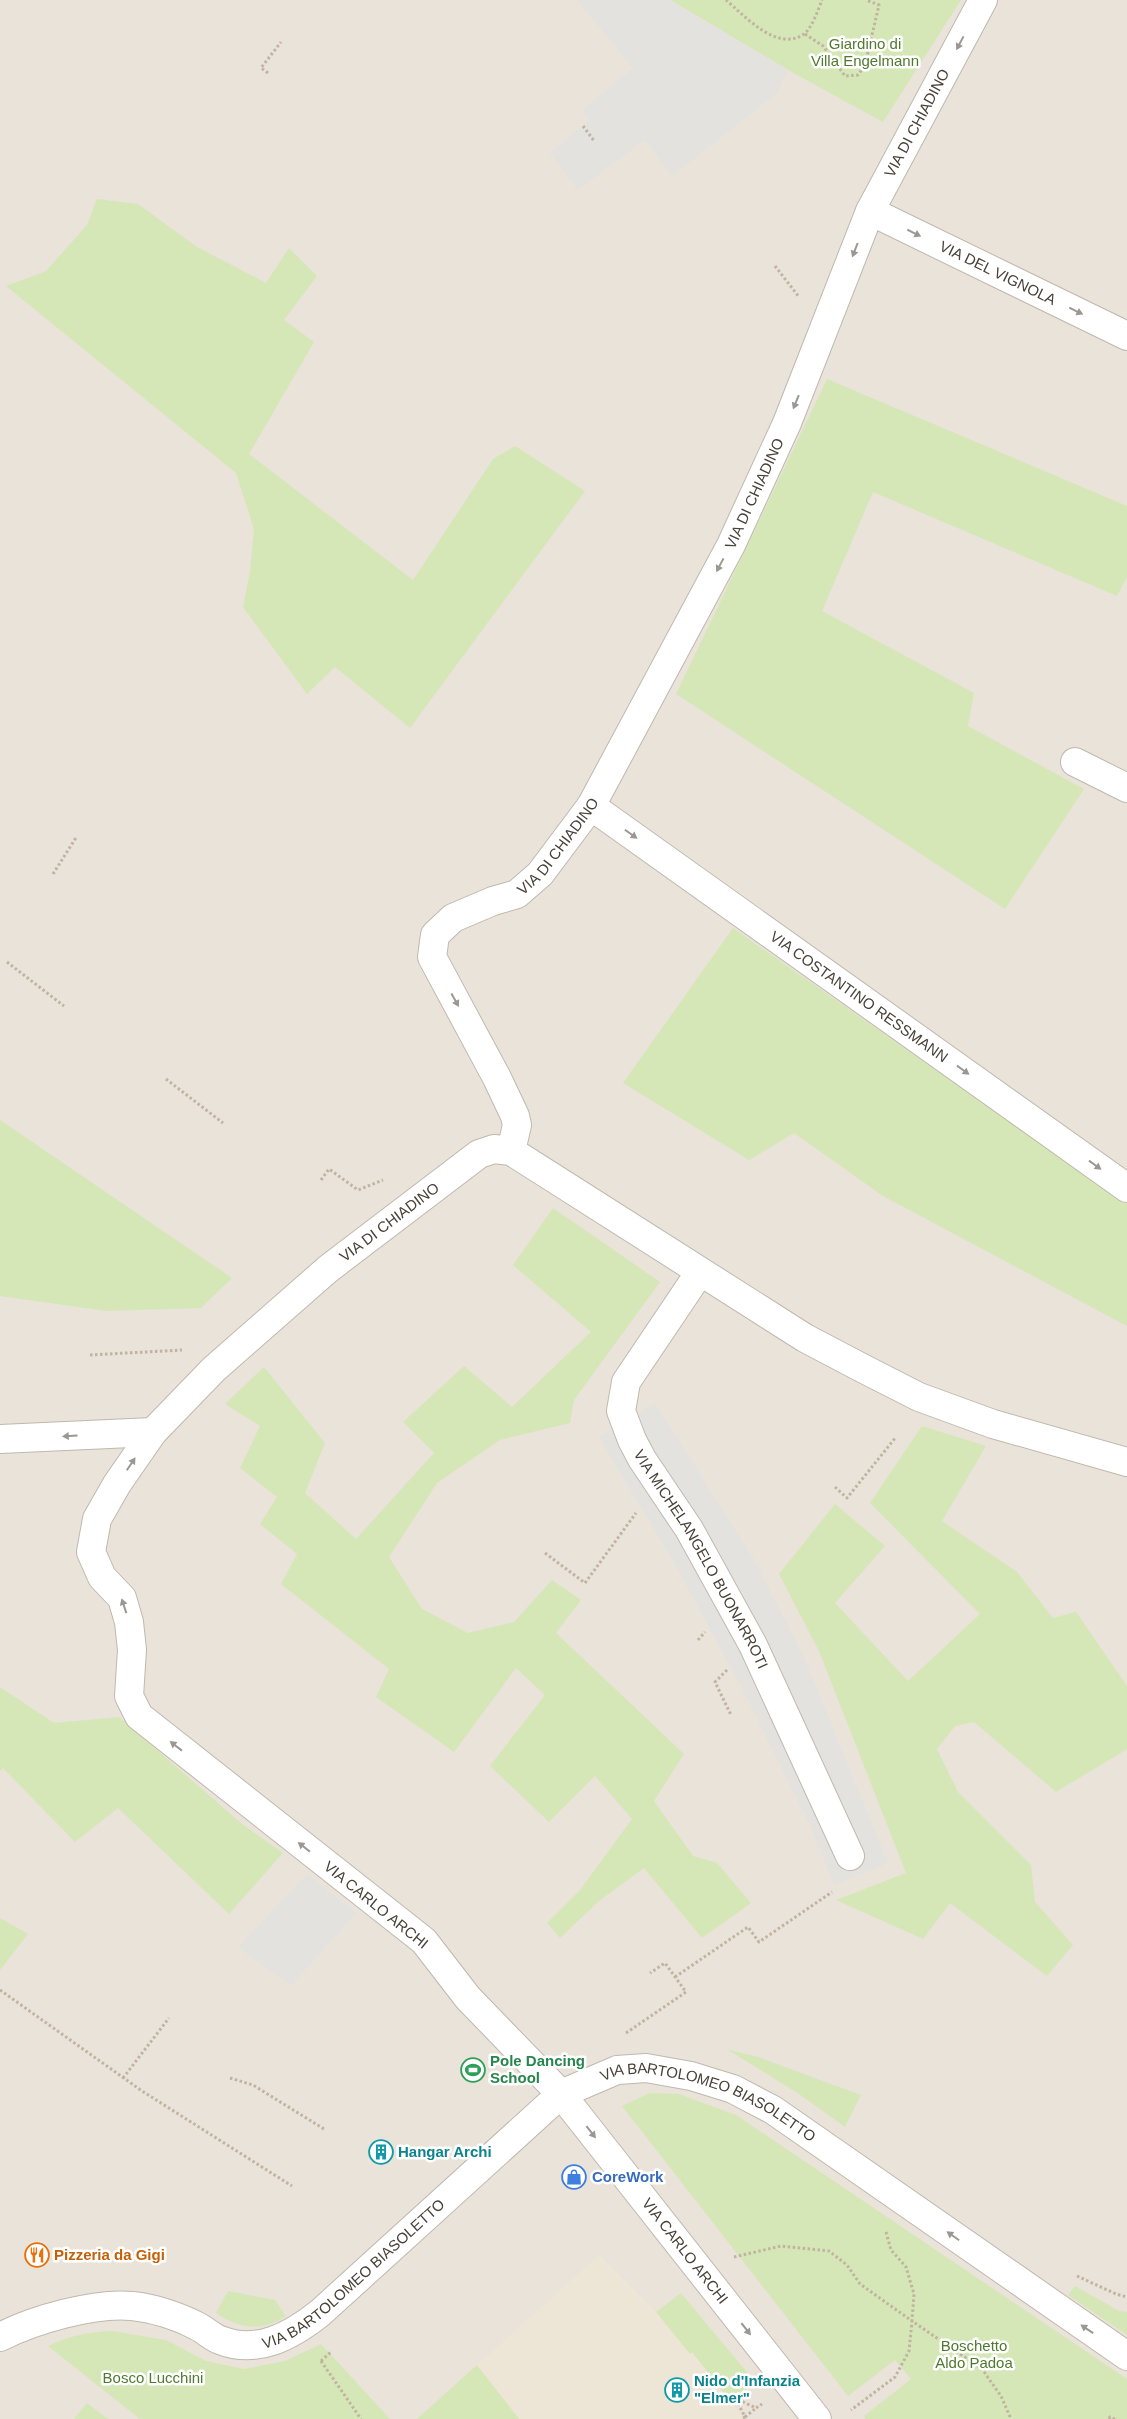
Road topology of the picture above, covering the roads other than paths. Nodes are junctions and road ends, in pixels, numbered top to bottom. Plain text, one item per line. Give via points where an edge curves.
1 (983, 0) edge
2 (870, 211) junction
3 (1127, 336) edge
4 (1075, 762) dead end
5 (1127, 788) edge
6 (592, 806) junction
7 (511, 1151) junction
8 (1127, 1188) edge
9 (700, 1272) junction
10 (153, 1432) junction
11 (0, 1440) edge
12 (1127, 1462) edge
13 (850, 1856) dead end
14 (561, 2094) junction
15 (0, 2337) edge
16 (1127, 2356) edge
17 (817, 2419) edge

1 -> 2 street, VIA DI CHIADINO
2 -> 3 street, VIA DEL VIGNOLA
2 -> 6 street, VIA DI CHIADINO via 788,423 731,545
4 - 5 street
6 -> 7 street, VIA DI CHIADINO via 540,874 518,894 486,903 453,918 435,935 432,957 515,1116 517,1126
6 -> 8 street, VIA COSTANTINO RESSMANN
7 - 9 street
7 - 10 street, VIA DI CHIADINO via 494,1149 478,1154 328,1269 214,1369
9 - 12 street via 805,1338 919,1397 993,1424
9 - 13 street, VIA MICHELANGELO BUONARROTI via 626,1382 621,1411 642,1459 689,1529 753,1645
10 -> 11 street
14 -> 10 street, VIA CARLO ARCHI via 468,1998 424,1941 139,1716 129,1696 132,1650 122,1598 102,1577 91,1552 97,1519
14 - 15 street, VIA BARTOLOMEO BIASOLETTO via 320,2313 303,2327 277,2340 253,2346 220,2340 196,2325 131,2306 75,2310
16 -> 14 street, VIA BARTOLOMEO BIASOLETTO via 773,2110 733,2089 691,2076 646,2068 617,2070
14 -> 17 street, VIA CARLO ARCHI

